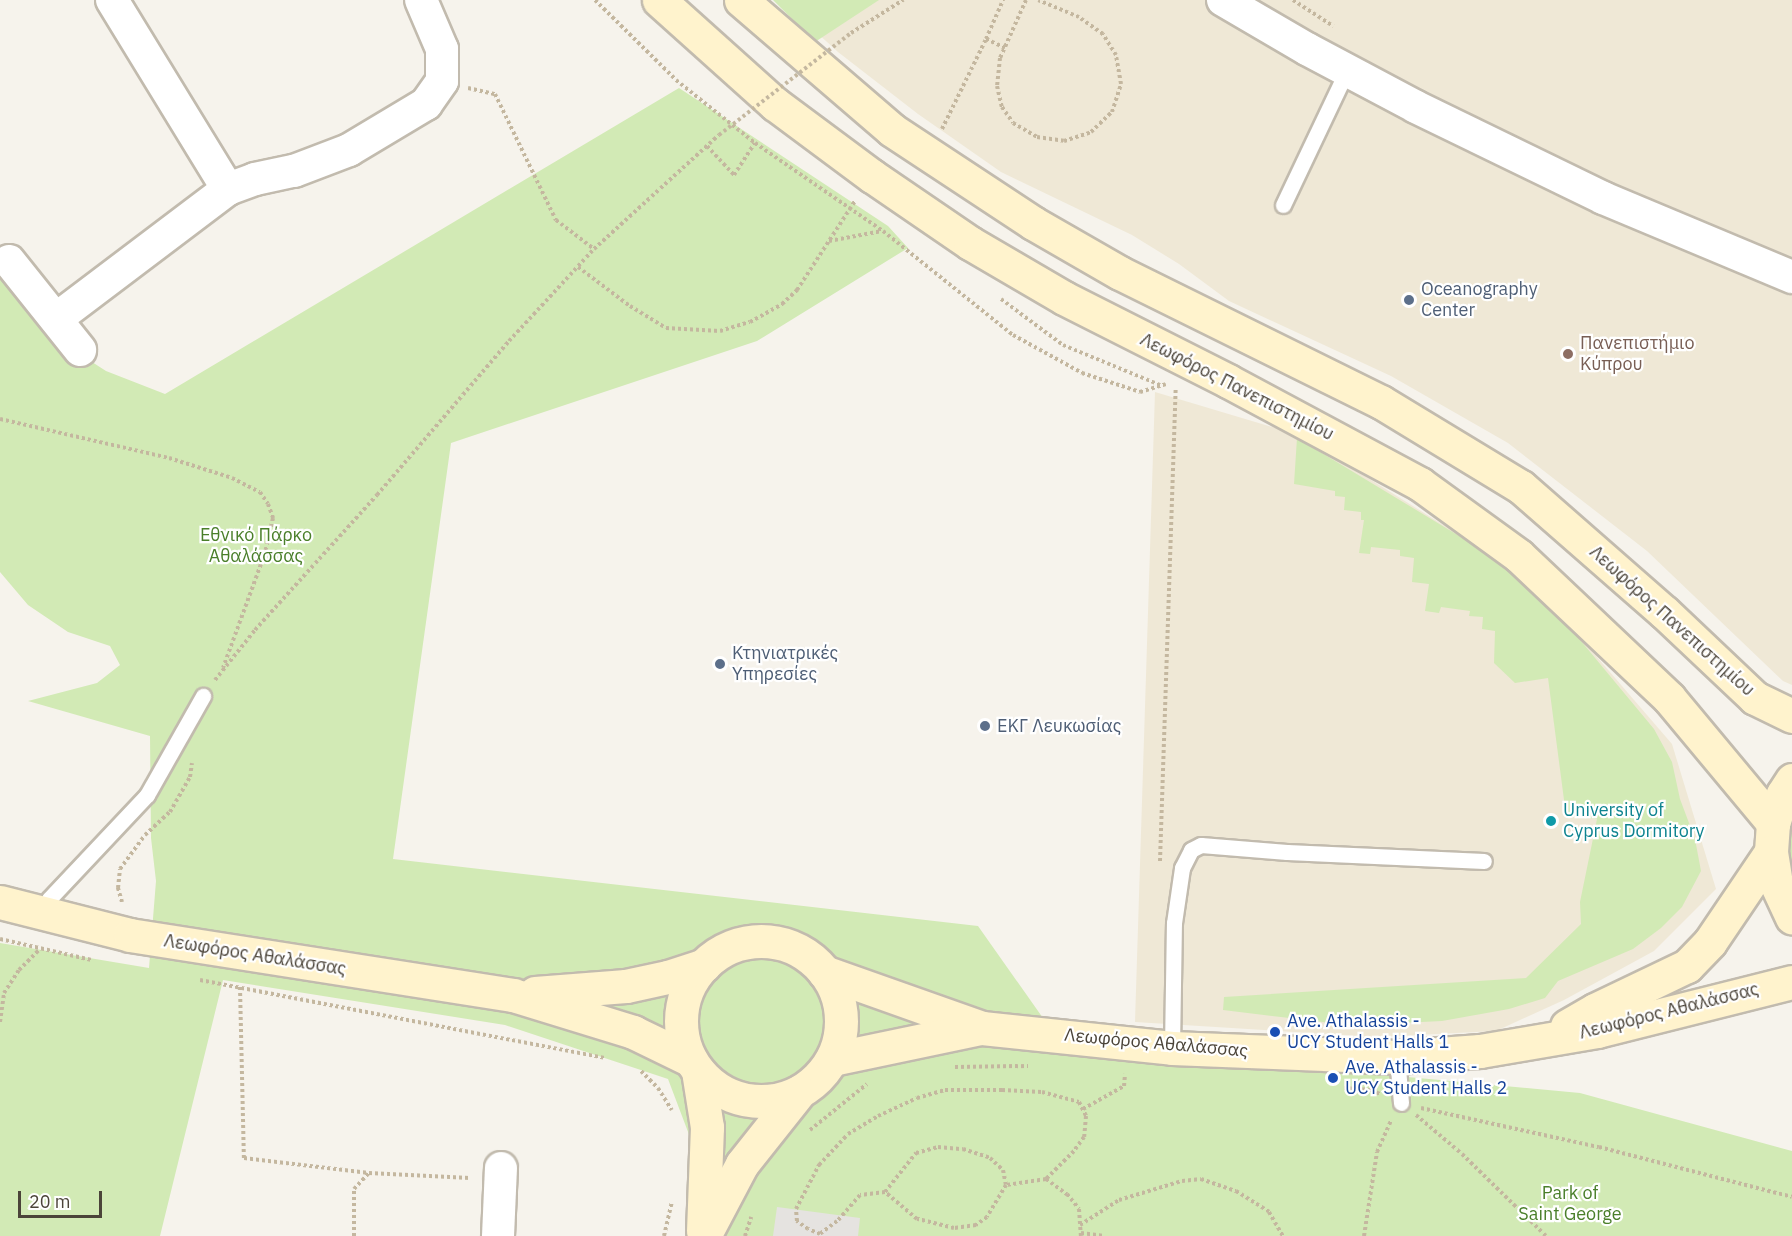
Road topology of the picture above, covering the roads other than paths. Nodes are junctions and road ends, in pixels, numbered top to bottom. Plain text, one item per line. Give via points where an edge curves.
1 (112, 0) edge
2 (421, 0) edge
3 (659, 0) edge
4 (741, 0) edge
5 (1223, 0) edge
6 (1347, 70) junction
7 (228, 189) junction
8 (1283, 205) dead end
9 (9, 261) dead end
10 (1792, 277) edge
11 (56, 319) junction
12 (80, 350) dead end
13 (203, 696) road end
14 (1792, 716) edge
15 (1792, 780) edge
16 (1772, 838) junction
17 (1484, 861) dead end
18 (0, 902) edge
19 (44, 913) junction
20 (1792, 918) edge
21 (704, 964) junction
22 (824, 972) junction
23 (1792, 982) edge
24 (513, 995) junction
25 (982, 1028) junction
26 (1545, 1039) junction
27 (1172, 1048) junction
28 (1397, 1057) junction
29 (832, 1059) junction
30 (694, 1066) junction
31 (799, 1092) junction
32 (1401, 1103) road end
33 (501, 1173) road end
34 (498, 1236) edge
35 (703, 1236) edge

1 - 7 street
2 - 7 street via 442,49 442,81 426,104 349,150 294,171
3 - 16 main road, Λεωφόρος Πανεπιστημίου via 775,104 970,243 1064,298 1429,490 1519,556 1669,698
4 - 14 main road, Λεωφόρος Πανεπιστημίου via 892,130 1033,223 1120,273 1381,402 1521,487 1755,698
5 - 6 street
6 - 8 lane
6 - 10 street via 1603,198
7 - 11 street
9 - 11 street
11 - 12 street
13 - 19 lane via 147,795 49,899
15 - 16 main road via 1783,794
16 - 20 main road via 1776,883
16 - 26 main road, Λεωφόρος Αθαλάσσας via 1710,942 1687,966
17 - 27 lane via 1201,845 1191,850 1182,868 1174,923
18 - 19 main road, Λεωφόρος Αθαλάσσας
19 - 24 main road, Λεωφόρος Αθαλάσσας via 130,934
21 - 22 main road via 736,944 756,940 794,947
21 - 24 main road, Λεωφόρος Αθαλάσσας via 626,986
21 - 30 main road via 687,989 681,1018 683,1040
22 - 25 main road, Λεωφόρος Αθαλάσσας
22 - 29 main road via 841,1014
23 - 26 main road, Λεωφόρος Αθαλάσσας via 1597,1031
24 - 30 main road, Λεωφόρος Αθαλάσσας via 633,1032
25 - 27 main road, Λεωφόρος Αθαλάσσας
25 - 29 main road, Λεωφόρος Αθαλάσσας
26 - 28 main road, Λεωφόρος Αθαλάσσας via 1480,1051
27 - 28 main road, Λεωφόρος Αθαλάσσας
28 - 32 lane
29 - 31 main road
30 - 31 main road via 714,1086 734,1097 756,1101
30 - 35 main road via 707,1127
31 - 35 main road via 742,1164
33 - 34 street

